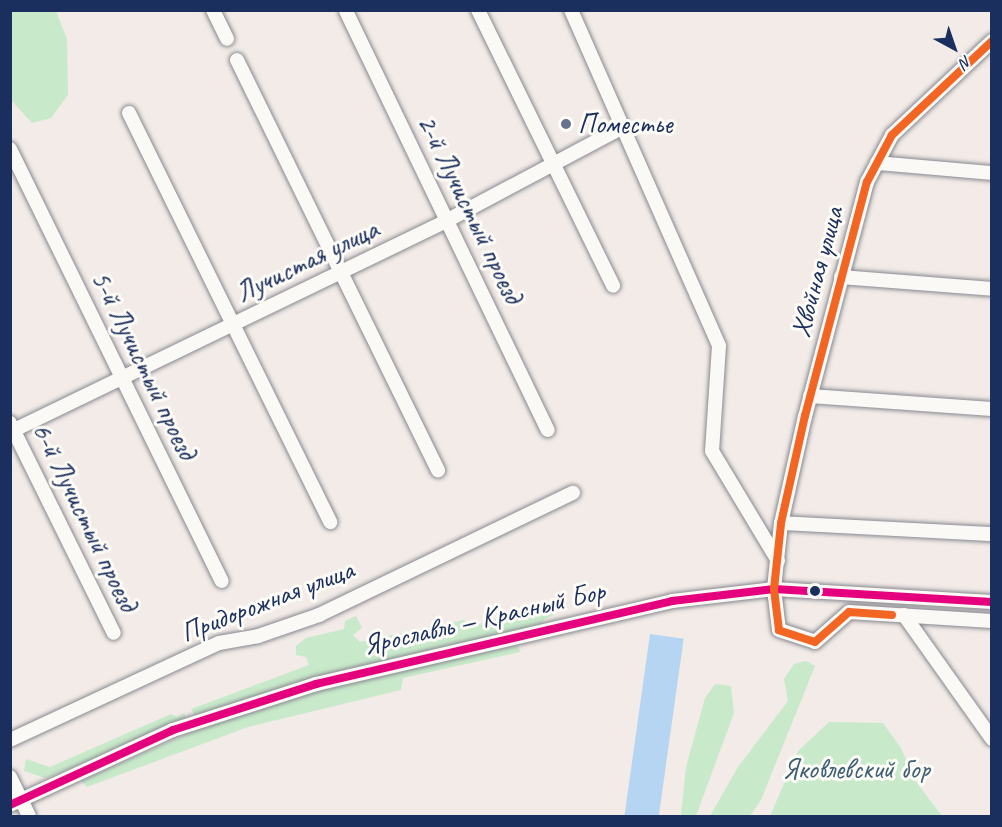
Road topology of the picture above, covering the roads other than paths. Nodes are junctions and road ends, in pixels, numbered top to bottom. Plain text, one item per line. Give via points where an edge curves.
1 (213, 10) edge
2 (478, 10) edge
3 (572, 10) edge
4 (346, 11) edge
5 (227, 39) dead end
6 (992, 41) edge
7 (237, 60) dead end
8 (129, 113) dead end
9 (621, 128) junction
10 (10, 149) edge
11 (876, 163) junction
12 (552, 165) junction
13 (992, 173) edge
14 (448, 220) junction
15 (340, 273) junction
16 (842, 277) junction
17 (613, 286) dead end
18 (992, 289) edge
19 (234, 326) junction
20 (122, 379) junction
21 (810, 396) junction
22 (992, 410) edge
23 (12, 428) edge
24 (549, 430) dead end
25 (438, 470) dead end
26 (573, 493) dead end
27 (330, 522) dead end
28 (781, 523) junction
29 (992, 534) edge
30 (778, 561) junction
31 (222, 581) dead end
32 (774, 589) junction
33 (992, 602) edge
34 (904, 615) junction
35 (992, 621) edge
36 (114, 633) dead end
37 (10, 740) edge
38 (992, 740) edge
39 (10, 777) edge
40 (16, 802) edge
41 (29, 816) edge

1 - 5 street
2 - 12 street
3 - 9 street
4 - 14 street, 2-й Лучистый проезд
6 - 11 street, Хвойная улица via 892,135
7 - 15 street
8 - 19 street
9 - 12 street, Лучистая улица
9 - 30 street via 719,346 712,451
10 - 20 street, 5-й Лучистый проезд
11 - 13 street
11 - 16 street, Хвойная улица via 867,182
12 - 14 street, Лучистая улица
12 - 17 street
14 - 15 street, Лучистая улица
14 - 24 street, 2-й Лучистый проезд
15 - 19 street, Лучистая улица
15 - 25 street
16 - 18 street
16 - 21 street, Хвойная улица
19 - 20 street, Лучистая улица
19 - 27 street
20 - 23 street, Лучистая улица
20 - 31 street, 5-й Лучистый проезд
21 - 22 street
21 - 28 street, Хвойная улица
23 - 36 street, 6-й Лучистый проезд
26 - 37 street, Придорожная улица via 319,615 258,636 219,643
28 - 29 street
28 - 30 street, Хвойная улица
30 - 32 street, Хвойная улица
32 - 33 street, Ярославль — Красный Бор
32 - 34 street, Хвойная улица via 779,630 815,642 849,612
32 - 40 street, Ярославль — Красный Бор via 672,600 316,684 173,730
34 - 35 street
34 - 38 street
39 - 40 street
40 - 41 street

